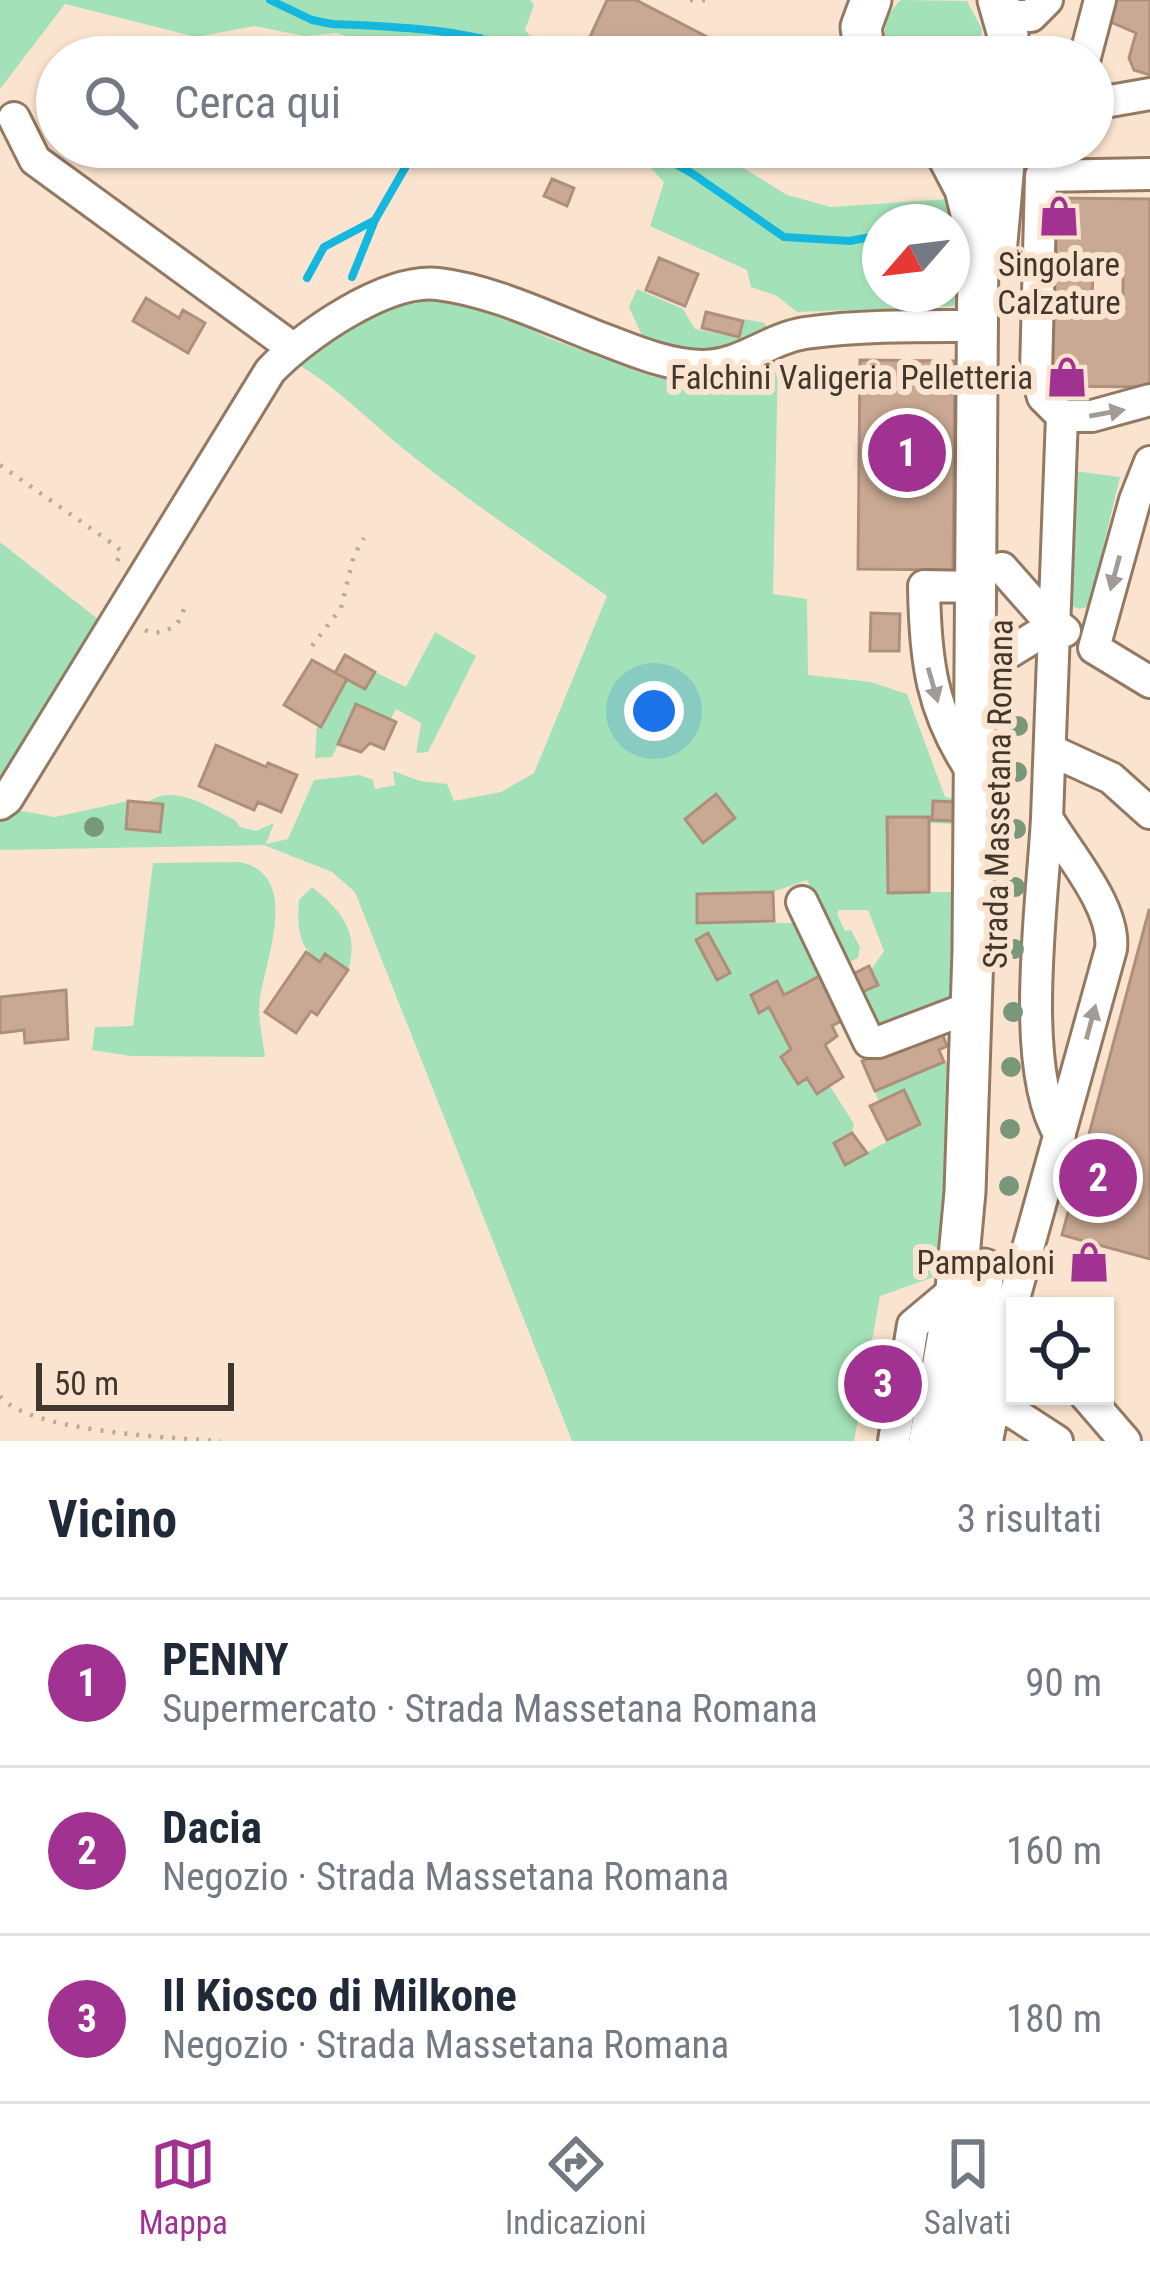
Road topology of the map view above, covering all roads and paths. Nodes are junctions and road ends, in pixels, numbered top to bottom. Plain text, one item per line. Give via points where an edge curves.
1 (690, 0) edge
2 (704, 0) edge
3 (871, 0) edge
4 (1048, 0) edge
5 (1100, 0) edge
6 (862, 36) edge
7 (1005, 36) edge
8 (1091, 36) edge
9 (1150, 94) edge
10 (1114, 100) edge
11 (14, 118) dead end
12 (36, 161) edge
13 (46, 168) edge
14 (956, 168) edge
15 (982, 168) edge
16 (1008, 168) edge
17 (1150, 174) edge
18 (1000, 248) junction
19 (187, 295) dead end
20 (979, 326) junction
21 (290, 351) junction
22 (1150, 400) edge
23 (1062, 416) junction
24 (1150, 462) edge
25 (0, 465) edge
26 (364, 538) dead end
27 (114, 568) dead end
28 (989, 578) junction
29 (184, 607) dead end
30 (123, 611) junction
31 (1054, 625) junction
32 (312, 646) dead end
33 (1094, 648) junction
34 (1000, 658) junction
35 (1150, 682) edge
36 (1050, 750) junction
37 (974, 776) junction
38 (0, 804) edge
39 (1150, 813) edge
40 (1047, 818) junction
41 (802, 902) dead end
42 (971, 1007) junction
43 (1060, 1135) junction
44 (995, 1305) edge
45 (0, 1396) edge
46 (1094, 1405) edge
47 (991, 1406) junction
48 (221, 1441) edge
49 (894, 1441) edge
50 (929, 1441) edge
51 (958, 1441) edge
52 (987, 1441) edge
53 (1058, 1441) edge
54 (1125, 1441) edge

1 - 2 path
3 - 6 main road
4 - 7 street
5 - 8 street
9 - 10 street
11 - 12 street
13 - 21 street
14 - 20 main road, Strada Massetana Romana via 975,222
15 - 18 main road, Strada Massetana Romana
16 - 18 street
17 - 23 street via 1041,176 1036,373 1043,397
18 - 28 main road, Strada Massetana Romana
19 - 21 street via 266,348
20 - 21 street via 805,333 734,362 684,364 434,284 365,303
20 - 28 main road, Strada Massetana Romana
21 - 30 street via 257,389
23 -> 22 street
23 - 31 street
24 -> 33 street
25 - 27 path via 121,551
26 - 32 path via 340,608
28 - 31 street
28 - 34 main road, Strada Massetana Romana
28 - 37 main road, Strada Massetana Romana
28 -> 37 street via 924,586 928,671
29 - 30 path via 172,629 151,634
30 - 38 street
31 - 33 street
31 - 34 street
31 - 36 street
33 - 35 street
34 - 44 main road, Strada Massetana Romana
36 - 39 street via 1111,778
36 - 40 street
37 - 42 main road, Strada Massetana Romana
40 - 43 street via 1036,1056 1043,1100
43 -> 40 street via 1113,934
41 - 42 street via 869,1042
42 - 44 main road, Strada Massetana Romana via 965,1192
43 - 44 street
44 - 47 main road, Strada Massetana Romana
44 - 49 street via 913,1325
44 - 50 main road, Strada Massetana Romana
45 - 48 path via 54,1421
46 - 54 street
47 - 51 main road, Strada Massetana Romana
47 - 52 street
47 - 53 street

